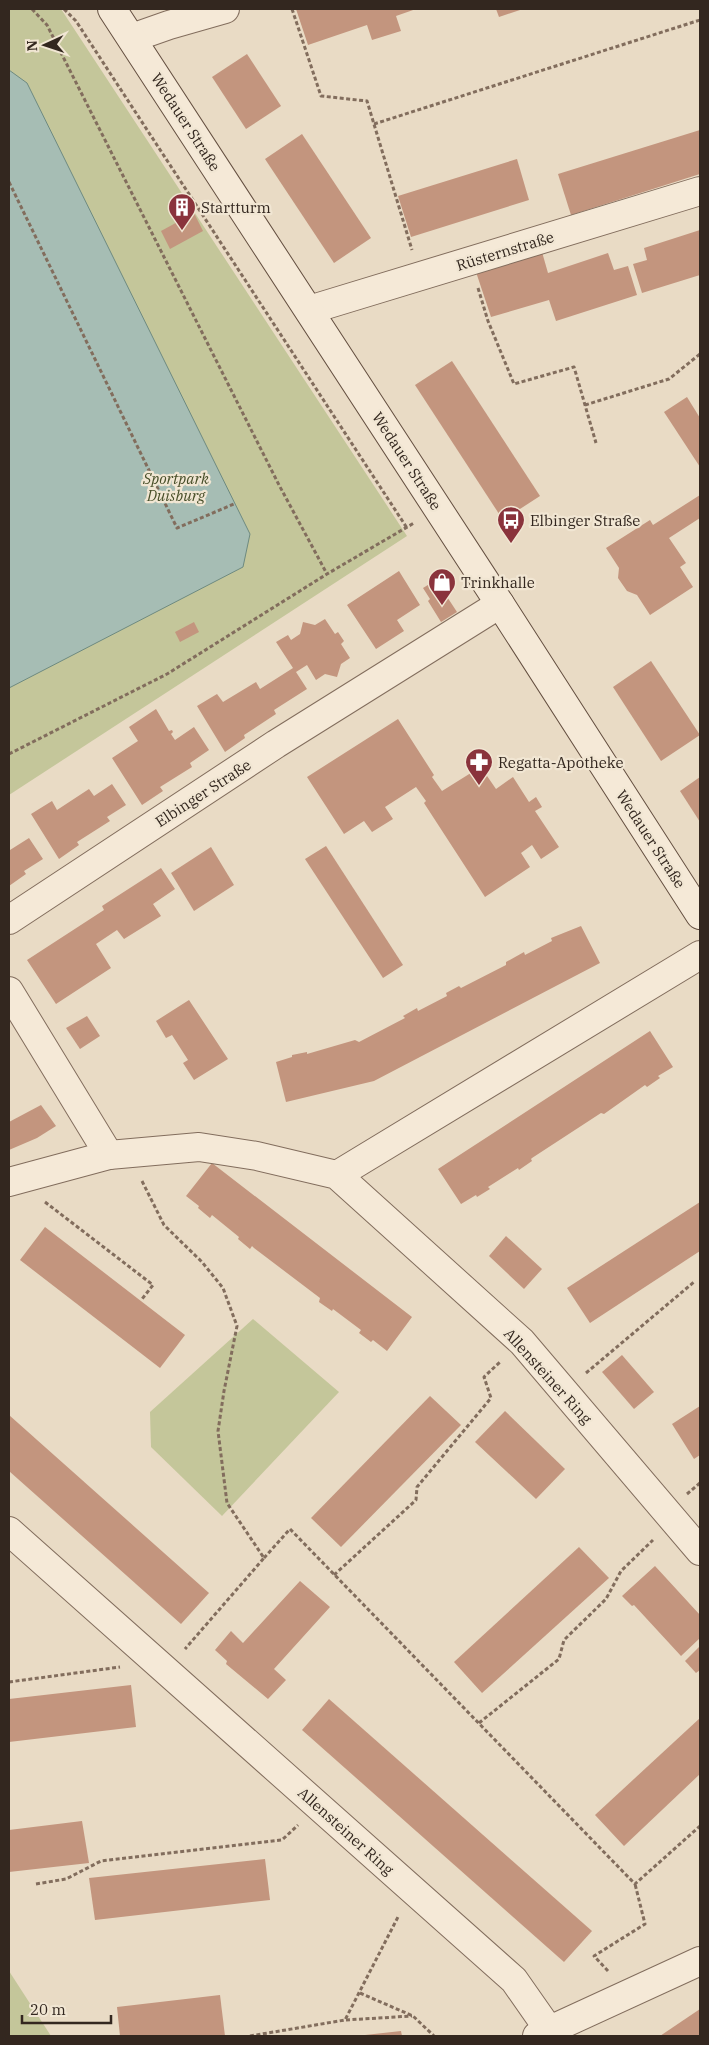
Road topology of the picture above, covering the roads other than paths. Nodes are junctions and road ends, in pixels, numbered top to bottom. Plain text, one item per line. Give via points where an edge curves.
1 (112, 9) edge
2 (225, 9) edge
3 (132, 38) junction
4 (700, 191) edge
5 (309, 310) junction
6 (500, 604) junction
7 (700, 915) edge
8 (9, 920) edge
9 (700, 955) edge
10 (9, 991) edge
11 (109, 1156) junction
12 (337, 1175) junction
13 (12, 1181) edge
14 (9, 1531) edge
15 (700, 1551) edge
16 (700, 1962) edge
17 (543, 2033) edge

1 - 3 street, Wedauer Straße
2 - 3 street
3 - 5 street, Wedauer Straße
4 - 5 street, Rüsternstraße
5 - 6 street, Wedauer Straße
6 - 7 street, Wedauer Straße
6 - 8 street, Elbinger Straße via 276,744
9 - 12 street
10 - 11 street
11 - 12 street, Allensteiner Ring via 199,1147 257,1156
11 - 13 street, Allensteiner Ring
12 - 15 street, Allensteiner Ring via 522,1342
14 - 17 street, Allensteiner Ring via 514,1980
16 - 17 street, Allensteiner Ring

